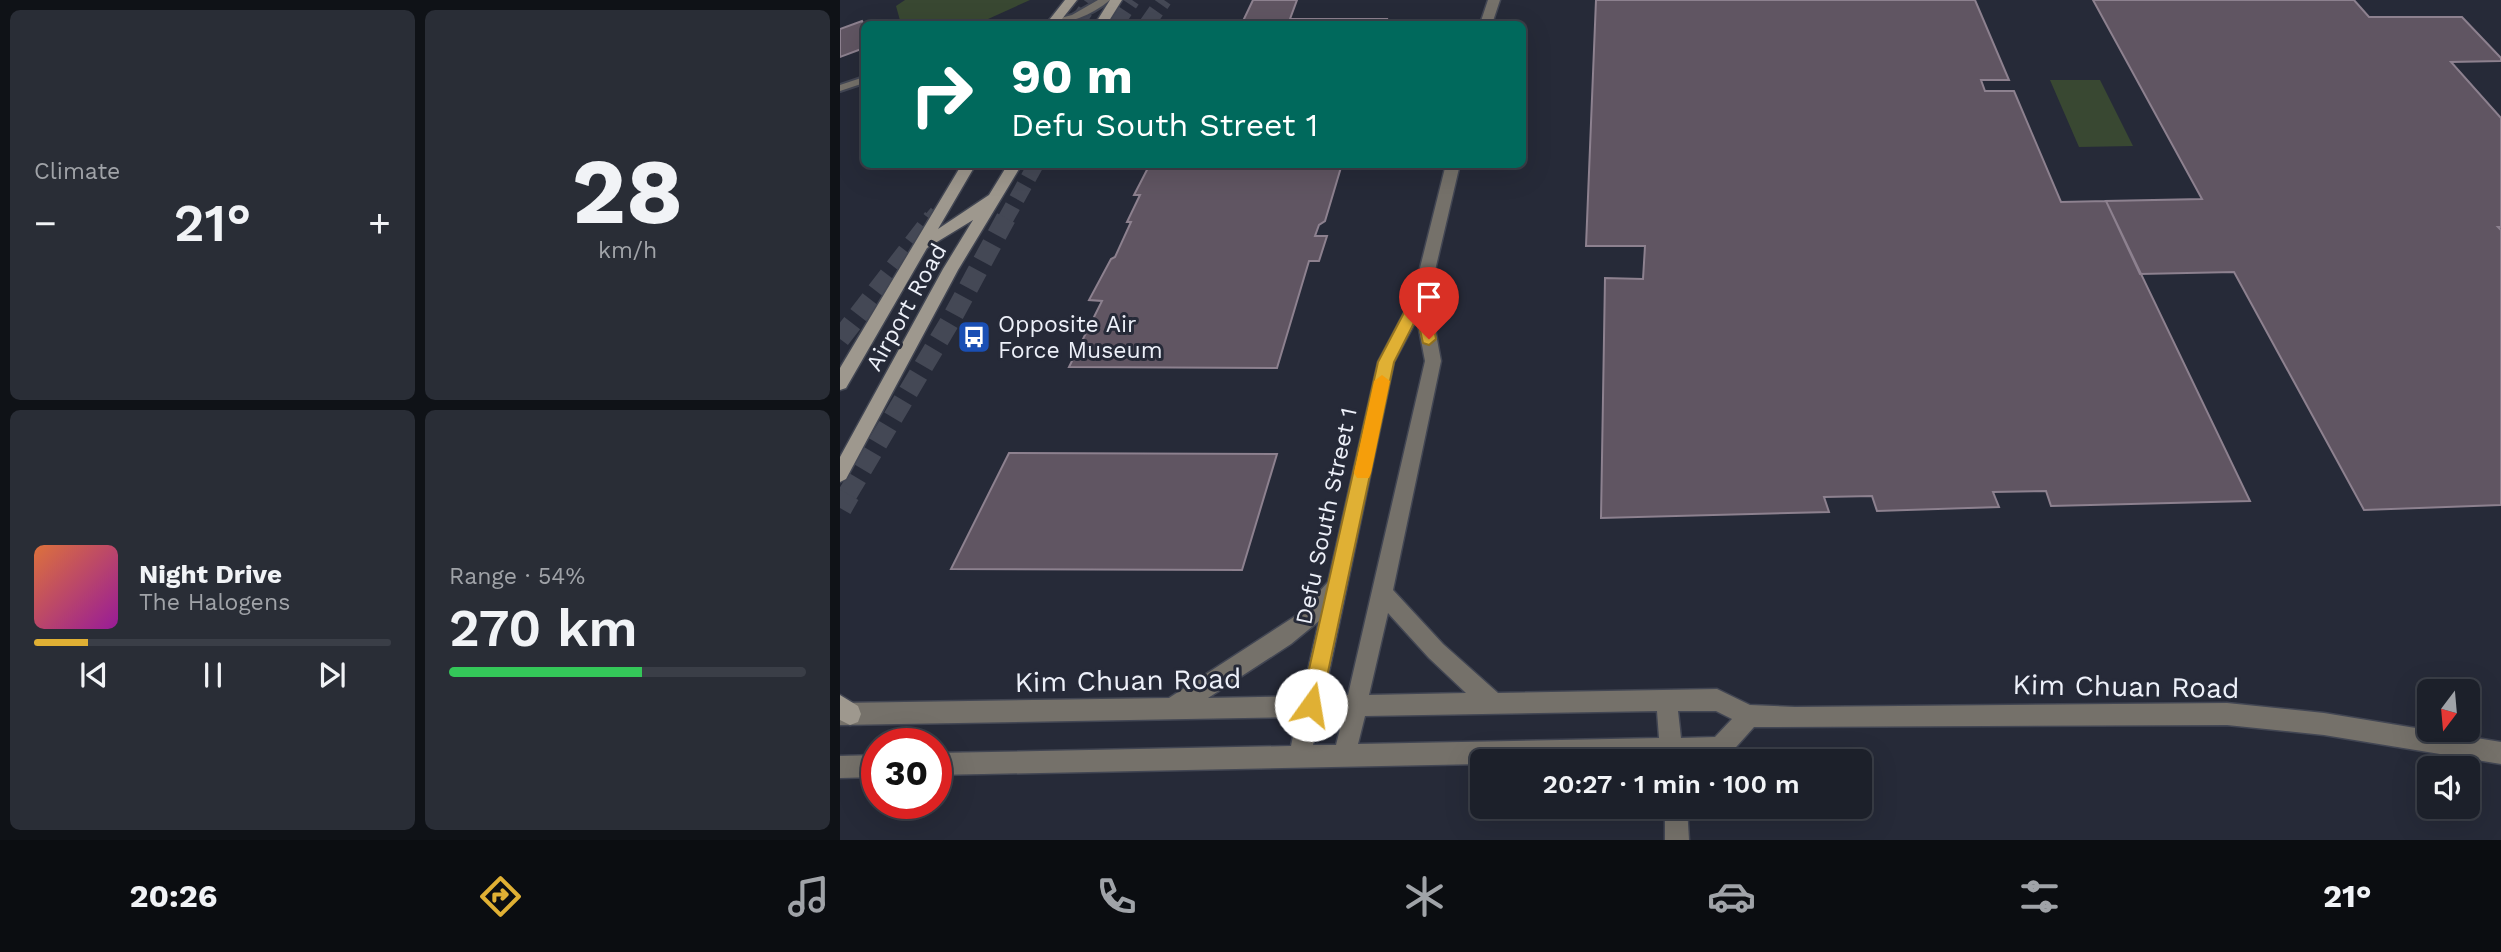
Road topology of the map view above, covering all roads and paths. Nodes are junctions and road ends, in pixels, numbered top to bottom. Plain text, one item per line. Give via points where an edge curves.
1 (1071, 0) edge
2 (1105, 0) edge
3 (1116, 0) edge
4 (1494, 0) edge
5 (1051, 21) edge
6 (1058, 21) edge
7 (1103, 21) edge
8 (1487, 21) edge
9 (861, 81) edge
10 (840, 88) edge
11 (967, 168) edge
12 (1013, 168) edge
13 (1452, 168) edge
14 (995, 198) junction
15 (922, 244) junction
16 (1420, 296) junction
17 (840, 383) edge
18 (840, 474) tunnel mouth
19 (1339, 584) junction
20 (1384, 592) junction
21 (1666, 701) junction
22 (1495, 704) junction
23 (1311, 705) junction
24 (1355, 705) junction
25 (1171, 709) junction
26 (843, 711) edge
27 (1749, 716) junction
28 (1671, 749) edge
29 (1713, 749) edge
30 (2501, 752) edge
31 (1345, 754) junction
32 (1470, 754) edge
33 (1300, 755) junction
34 (952, 764) edge
35 (861, 766) edge
36 (840, 767) edge
37 (1676, 819) edge
38 (1677, 840) edge

1 - 5 main road
2 - 6 lane
3 - 7 main road
4 - 8 street
9 - 10 lane
11 - 15 main road, Airport Road
12 - 14 main road, Airport Road
13 - 16 street, Defu South Street 1
14 - 15 main road
14 - 18 main road, Airport Road via 951,269
15 - 17 main road, Airport Road
16 - 19 street, Defu South Street 1 via 1386,362
16 - 20 street, Defu South Street 1 via 1433,361
19 - 23 street, Defu South Street 1
19 - 25 street via 1307,620
20 - 22 street via 1436,654
20 - 24 street, Defu South Street 1
21 - 22 street, Kim Chuan Road
21 - 27 street, Kim Chuan Road via 1717,700
21 - 28 street
22 - 24 street, Kim Chuan Road
23 - 24 street, Kim Chuan Road
23 - 25 street, Kim Chuan Road
23 - 33 street, Defu South Street 1
24 - 31 street, Defu South Street 1
25 - 26 street, Kim Chuan Road
27 - 29 street via 1720,748
27 - 30 street, Kim Chuan Road via 2227,714
31 - 32 street
31 - 33 street
33 - 34 street
35 - 36 street
37 - 38 street

